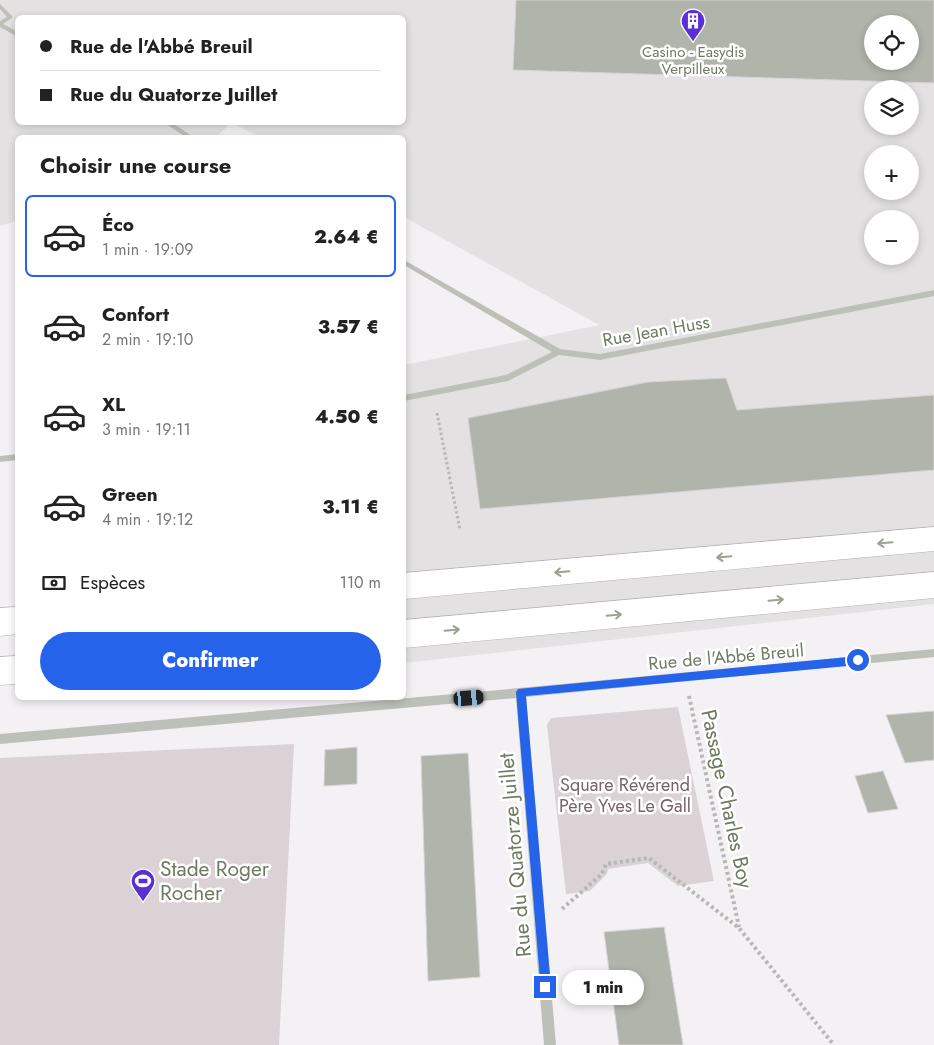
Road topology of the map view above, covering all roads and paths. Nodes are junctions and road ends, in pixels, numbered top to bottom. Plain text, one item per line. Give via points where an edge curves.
1 (0, 6) edge
2 (0, 24) edge
3 (15, 33) edge
4 (171, 125) edge
5 (187, 135) edge
6 (406, 263) edge
7 (934, 293) edge
8 (558, 352) junction
9 (433, 394) junction
10 (406, 398) edge
11 (15, 457) edge
12 (0, 459) edge
13 (460, 530) dead end
14 (934, 539) edge
15 (934, 585) edge
16 (406, 586) edge
17 (15, 620) edge
18 (0, 622) edge
19 (406, 634) edge
20 (934, 653) edge
21 (15, 670) edge
22 (0, 671) edge
23 (685, 677) junction
24 (521, 692) junction
25 (0, 739) edge
26 (739, 928) junction
27 (540, 929) junction
28 (550, 1045) edge
29 (834, 1045) edge

1 - 2 street via 10,17
2 - 3 street
4 - 5 street
6 - 8 street, Rue Jean Huss
7 - 8 street, Rue Jean Huss via 600,357
8 - 9 street via 508,378
9 - 10 street
9 - 13 path
11 - 12 street
14 -> 16 highway
19 -> 15 highway
17 - 18 highway
20 - 23 street, Rue de l'Abbé Breuil
21 - 22 highway
23 - 24 street, Rue de l'Abbé Breuil
23 - 26 path, Passage Charles Boy
24 - 25 street, Rue de l'Abbé Breuil
24 - 27 street, Rue du Quatorze Juillet
26 - 27 path via 649,858 606,864 602,874
26 - 29 path
27 - 28 street, Rue du Quatorze Juillet

